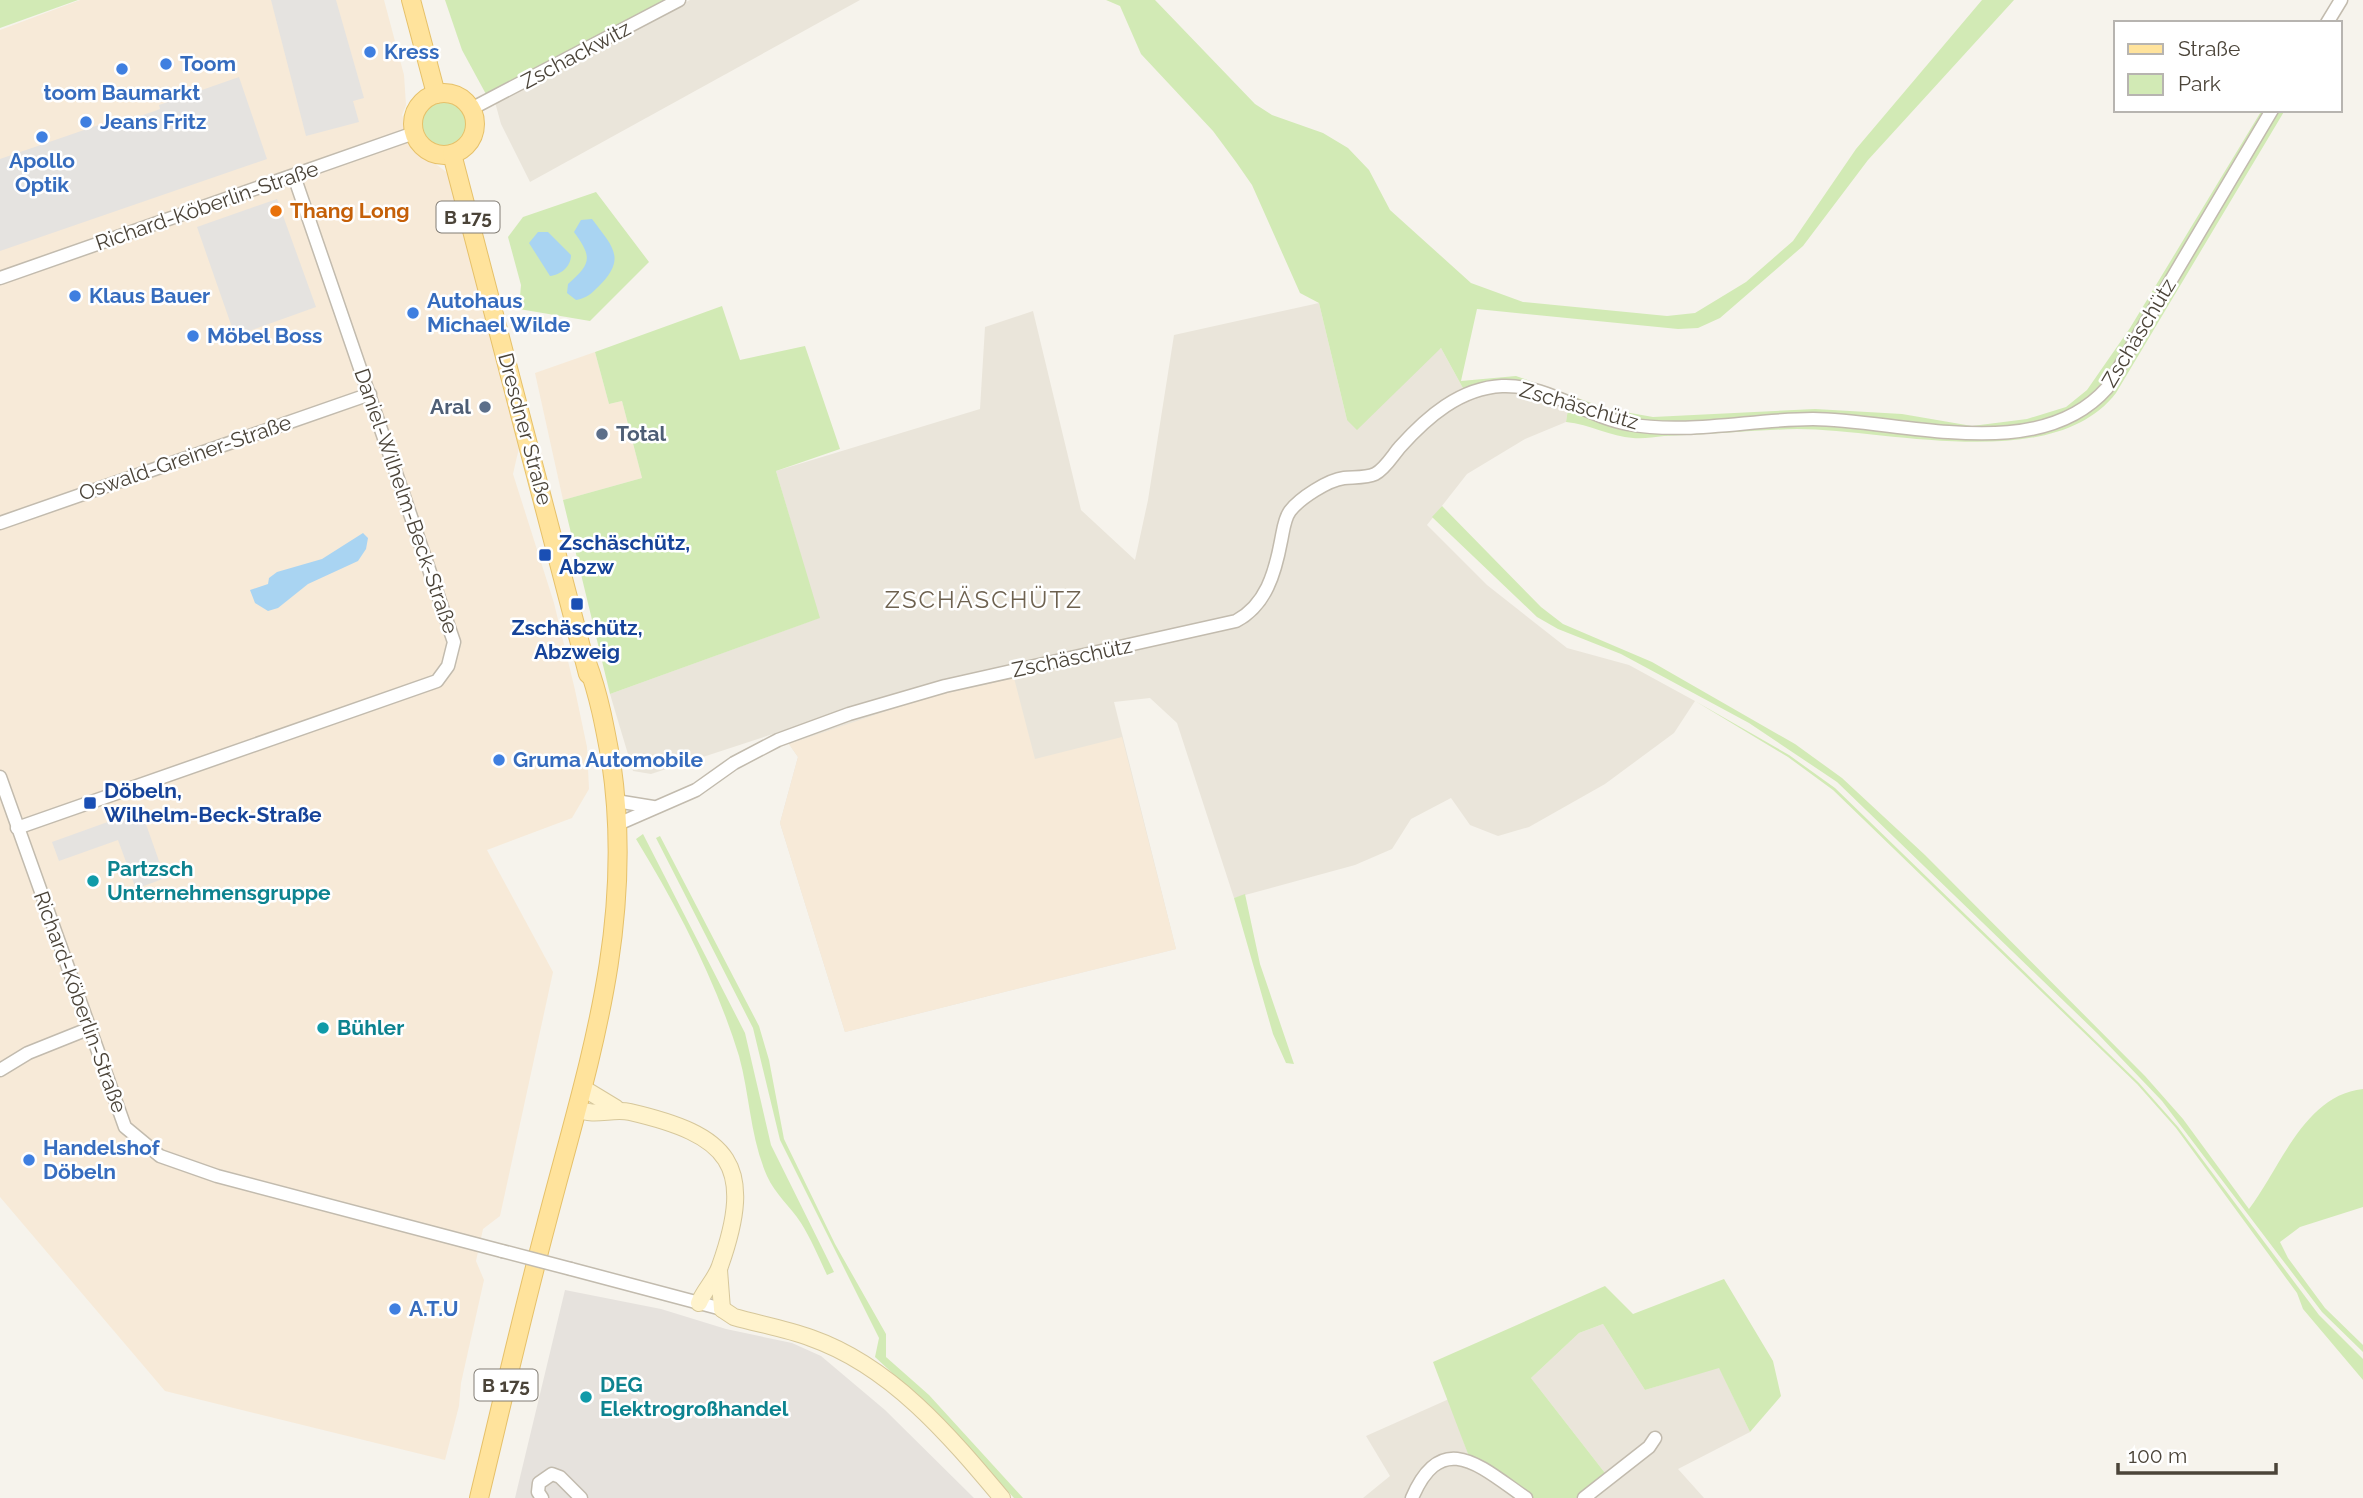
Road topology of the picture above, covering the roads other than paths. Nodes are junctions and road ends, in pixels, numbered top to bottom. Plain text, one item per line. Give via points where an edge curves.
1 (411, 0) edge
2 (679, 0) edge
3 (2340, 0) edge
4 (2328, 21) edge
5 (436, 94) junction
6 (471, 109) junction
7 (2271, 112) edge
8 (414, 133) junction
9 (452, 154) junction
10 (294, 176) junction
11 (0, 278) edge
12 (370, 394) junction
13 (0, 523) edge
14 (0, 776) edge
15 (616, 801) junction
16 (653, 807) junction
17 (618, 824) junction
18 (17, 828) junction
19 (88, 1029) junction
20 (0, 1070) edge
21 (583, 1088) junction
22 (616, 1108) junction
23 (578, 1109) junction
24 (719, 1270) junction
25 (699, 1303) junction
26 (722, 1309) junction
27 (1655, 1438) dead end
28 (479, 1498) edge
29 (541, 1498) edge
30 (581, 1498) edge
31 (1002, 1498) edge
32 (1412, 1498) edge
33 (1526, 1498) edge
34 (1584, 1498) edge

1 - 5 main road
2 - 6 street, Zschackwitz
3 - 4 street
5 - 6 main road via 456,95
5 - 8 main road via 427,97 415,112
6 - 9 main road via 473,135
7 - 16 street, Zschäschütz via 2107,388 2084,411 2028,429 1991,434 1814,419 1655,427 1617,422 1530,389 1504,386 1471,391 1434,415 1374,475 1339,478 1290,511 1265,592 1254,610 1236,621 898,698 778,740 696,790
8 - 9 main road via 429,151
8 - 10 street, Richard-Köberlin-Straße
9 - 15 main road, Dresdner Straße / B 175 via 598,694
10 - 11 street, Richard-Köberlin-Straße
10 - 12 street, Daniel-Wilhelm-Beck-Straße
12 - 13 street, Oswald-Greiner-Straße
12 - 18 street, Daniel-Wilhelm-Beck-Straße via 454,642 448,666 437,681
14 - 18 street, Richard-Köberlin-Straße
15 - 16 street
15 - 17 main road, Dresdner Straße / B 175
16 - 17 street, Zschäschütz
17 - 21 main road, B 175 via 616,922
18 - 19 street, Richard-Köberlin-Straße
19 - 20 street via 28,1053
19 - 25 street, Richard-Köberlin-Straße, bridge via 125,1127 160,1156 217,1176
21 - 22 street
21 - 23 main road, B 175
22 - 23 street via 600,1112
22 - 24 street via 678,1124 720,1150 730,1170 735,1209
23 - 28 main road, B 175 via 567,1128
24 - 25 street
24 - 26 street
25 - 26 street, Richard-Köberlin-Straße
26 - 31 street via 734,1317 808,1336 876,1373 950,1437
27 - 34 street
29 - 30 street via 539,1483 552,1474 560,1476
32 - 33 street via 1428,1468 1456,1457 1468,1459

